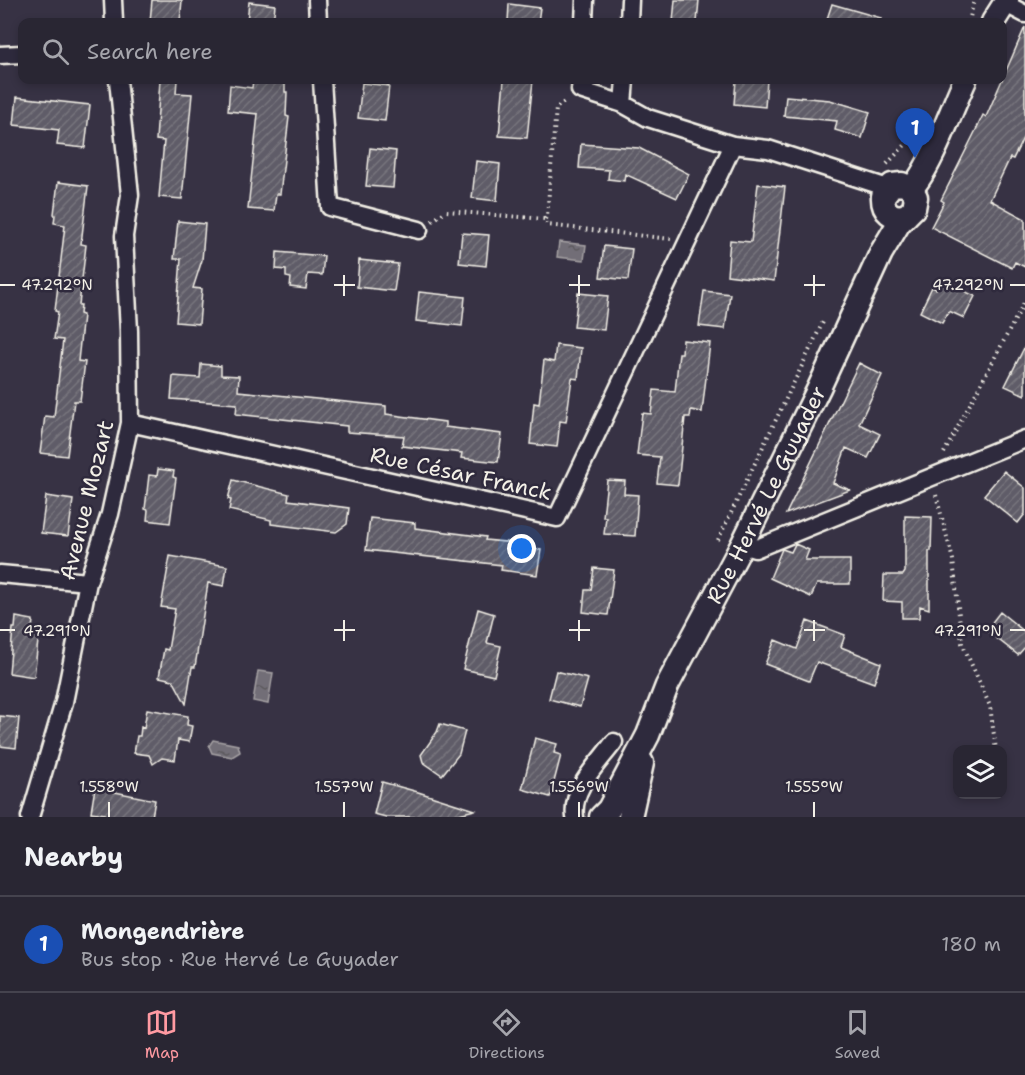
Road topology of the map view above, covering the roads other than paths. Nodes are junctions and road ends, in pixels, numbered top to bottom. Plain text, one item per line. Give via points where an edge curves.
1 (113, 0) edge
2 (317, 0) edge
3 (585, 0) edge
4 (630, 0) edge
5 (1013, 6) edge
6 (114, 18) edge
7 (318, 18) edge
8 (584, 18) edge
9 (629, 18) edge
10 (998, 18) edge
11 (18, 54) edge
12 (0, 55) edge
13 (118, 84) edge
14 (322, 84) edge
15 (625, 84) edge
16 (963, 84) edge
17 (580, 85) edge
18 (623, 104) junction
19 (733, 145) junction
20 (883, 187) junction
21 (911, 189) junction
22 (897, 213) junction
23 (419, 230) road end
24 (130, 423) junction
25 (1025, 440) edge
26 (742, 545) junction
27 (0, 574) edge
28 (88, 582) junction
29 (648, 735) junction
30 (614, 742) dead end
31 (30, 817) edge
32 (575, 817) edge
33 (601, 817) edge
34 (630, 817) edge

1 - 6 street
2 - 7 street
3 - 8 street
4 - 9 street
5 - 10 street
11 - 12 street
13 - 24 street, Avenue Mozart via 130,195 124,236
14 - 23 street via 330,207
15 - 18 street
16 - 21 street
17 - 18 street
18 - 19 street via 648,118
19 - 20 street via 768,149
19 - 24 street, Rue César Franck via 557,518
20 - 21 street via 902,184
20 - 22 street via 883,201
21 - 22 street via 916,203 911,212
22 - 26 street, Rue Hervé Le Guyader via 899,223
24 - 28 street, Avenue Mozart via 110,514
25 - 26 street via 755,549
26 - 29 street, Rue Hervé Le Guyader via 667,686
27 - 28 street
28 - 31 street, Avenue Mozart via 64,702
29 - 33 street, Rue Hervé Le Guyader
29 - 34 street, Rue Hervé Le Guyader
30 - 32 street via 578,792

